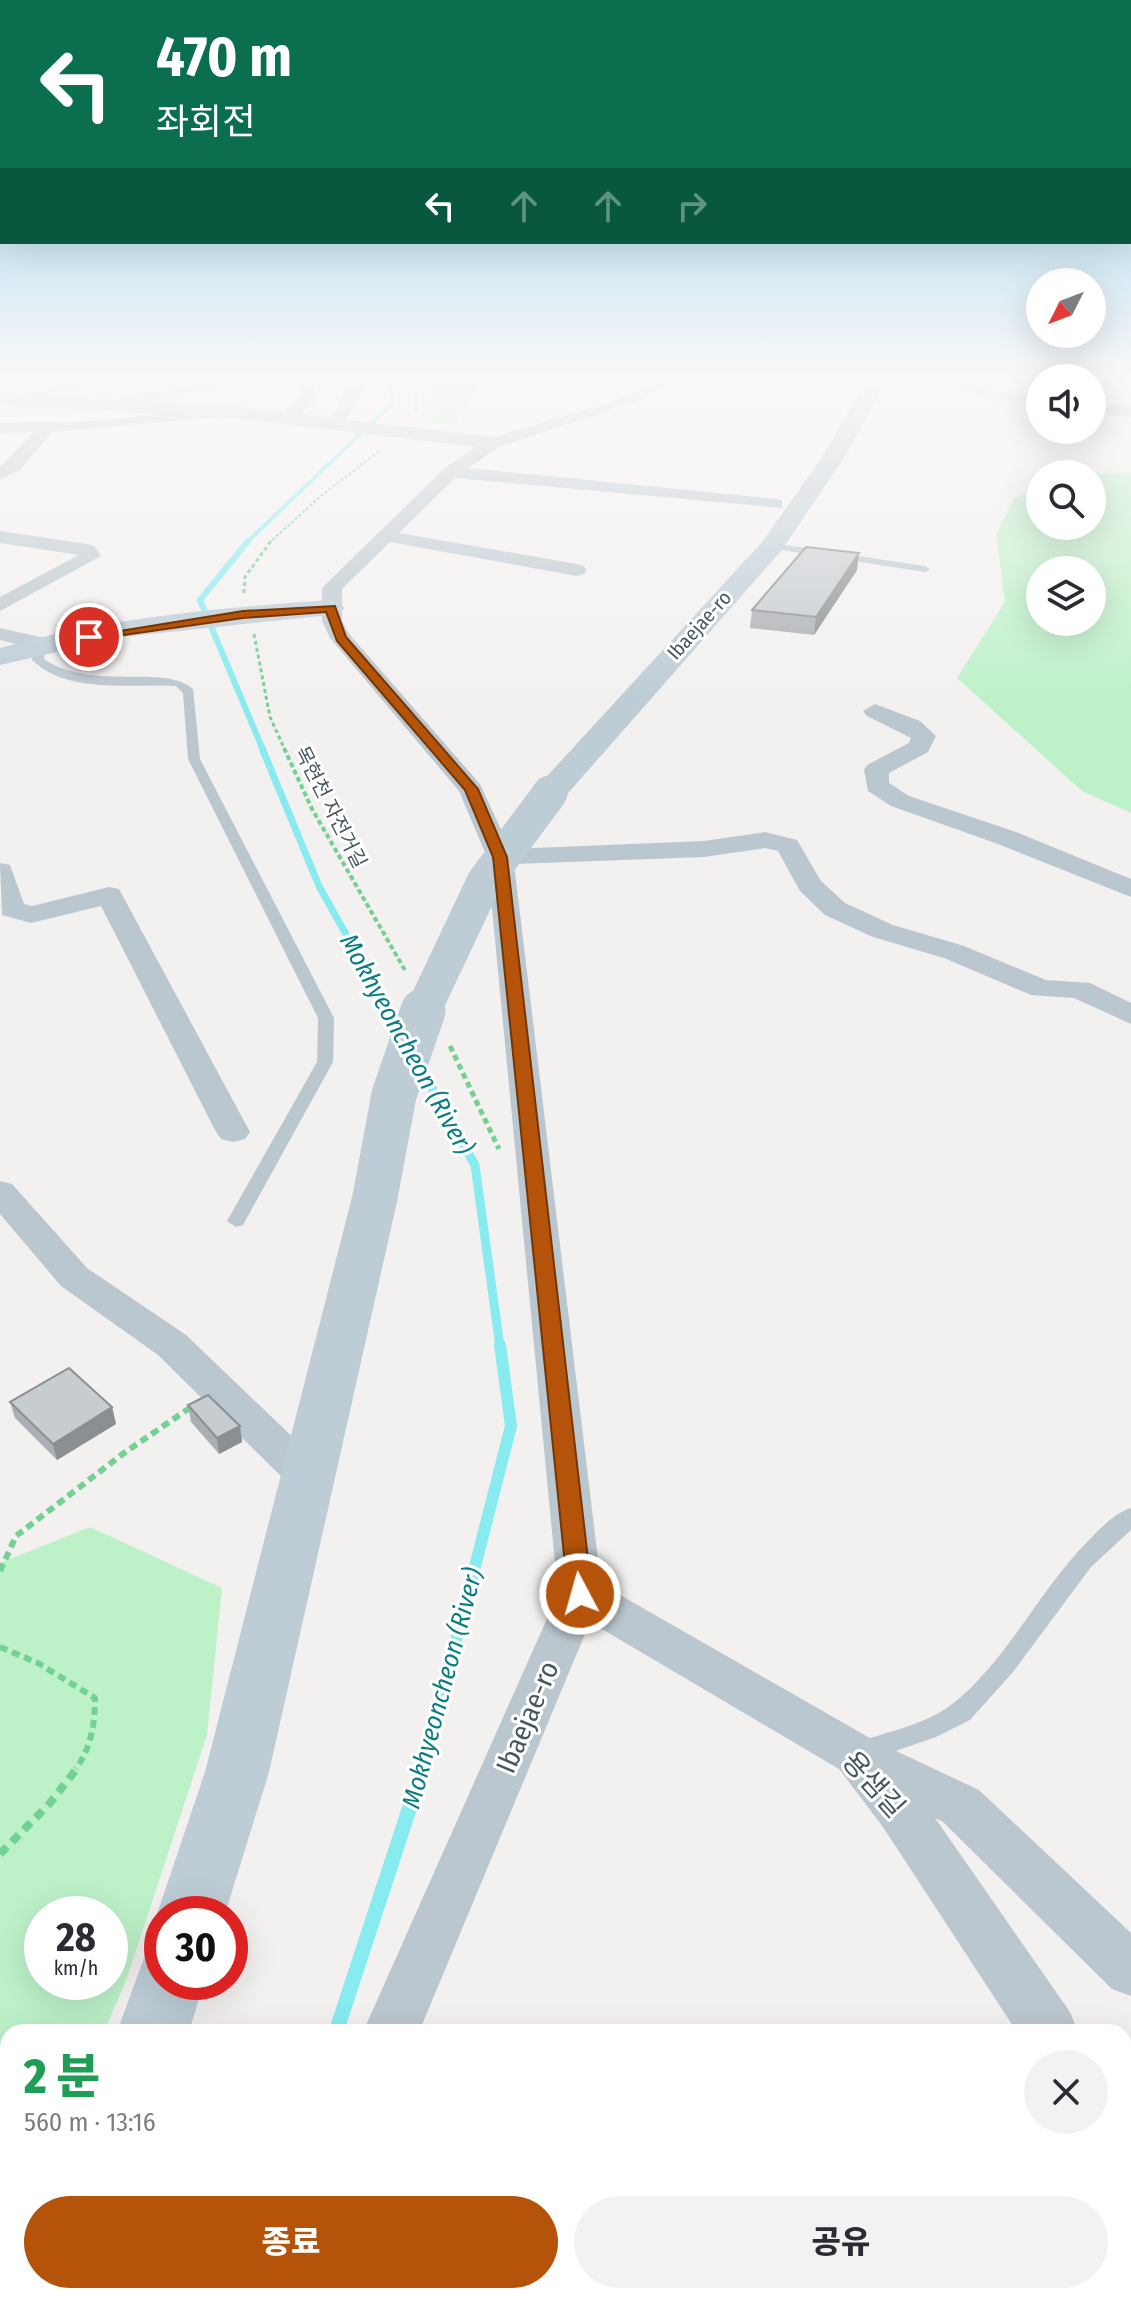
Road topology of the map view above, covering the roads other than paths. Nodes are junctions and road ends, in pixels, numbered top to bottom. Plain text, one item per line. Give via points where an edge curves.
1 (437, 486) edge
2 (588, 486) edge
3 (814, 486) edge
4 (776, 504) dead end
5 (386, 536) junction
6 (0, 537) edge
7 (772, 546) junction
8 (925, 569) dead end
9 (577, 570) dead end
10 (0, 605) edge
11 (331, 608) junction
12 (0, 634) edge
13 (41, 644) junction
14 (0, 657) edge
15 (875, 711) dead end
16 (500, 857) junction
17 (0, 871) edge
18 (1131, 889) edge
19 (1131, 1015) edge
20 (233, 1132) dead end
21 (0, 1192) edge
22 (236, 1221) dead end
23 (308, 1477) junction
24 (1131, 1517) edge
25 (580, 1594) junction
26 (856, 1754) junction
27 (197, 1896) edge
28 (1131, 1970) edge
29 (163, 2000) edge
30 (156, 2024) edge
31 (394, 2024) edge
32 (1045, 2024) edge

1 - 5 street
2 - 4 street
3 - 7 main road, Ibaejae-ro
5 - 9 street
5 - 11 street via 332,588
6 - 10 street via 87,550 91,556
7 - 8 lane
7 - 23 main road, Ibaejae-ro, bridge via 550,793 484,882 452,945 394,1095
11 - 13 main road via 247,614
11 - 16 street, Ibaejae-ro via 341,638 471,789
12 - 13 street
13 - 14 main road
13 - 22 lane via 38,660 51,671 80,680 179,683 189,692 194,759 326,1018 325,1062
15 - 18 street via 924,736 919,747 876,770 877,786 900,801
16 - 19 street via 704,849 765,840 788,846 810,885 835,909 1042,989 1079,989
16 - 25 street, Ibaejae-ro
17 - 20 street via 12,909 31,915 109,895
21 - 23 street via 74,1277 172,1345
23 - 27 main road, Ibaejae-ro via 237,1772
24 - 26 lane via 1075,1570 959,1714
25 - 26 street, 용샘길
25 - 31 street, Ibaejae-ro
26 - 28 street via 961,1806
26 - 32 street, 용샘길 via 901,1811
29 - 30 main road

